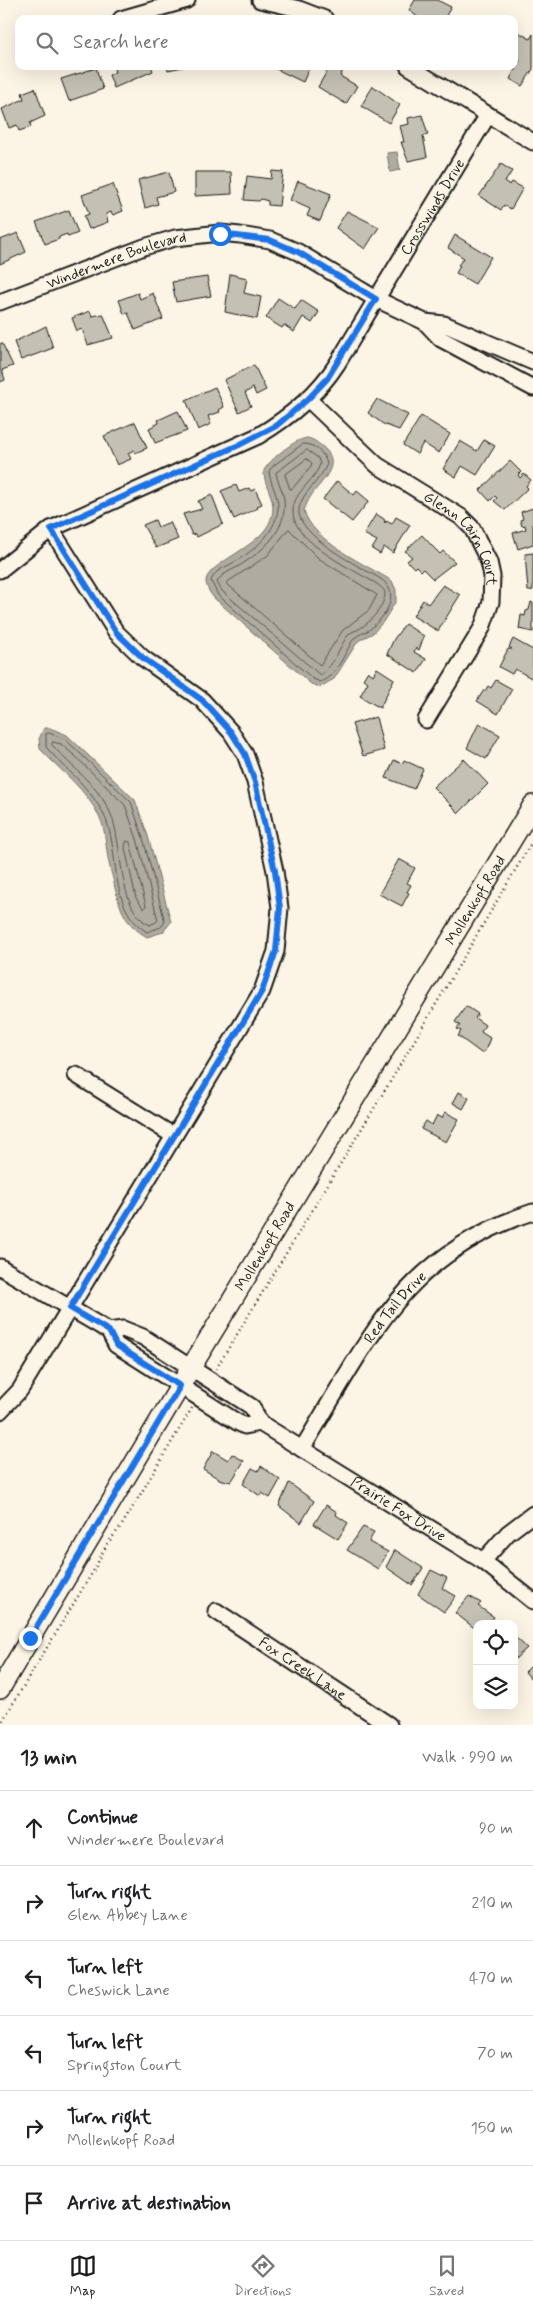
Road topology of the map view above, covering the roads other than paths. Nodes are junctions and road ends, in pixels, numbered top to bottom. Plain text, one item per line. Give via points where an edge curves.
1 (187, 0) edge
2 (260, 0) edge
3 (135, 15) edge
4 (315, 15) edge
5 (415, 70) edge
6 (488, 114) junction
7 (533, 142) edge
8 (376, 299) junction
9 (0, 302) edge
10 (425, 322) junction
11 (533, 362) edge
12 (533, 388) edge
13 (308, 399) junction
14 (51, 529) junction
15 (0, 570) edge
16 (426, 720) dead end
17 (533, 806) edge
18 (76, 1075) dead end
19 (174, 1136) junction
20 (533, 1212) edge
21 (0, 1267) edge
22 (70, 1308) junction
23 (109, 1331) junction
24 (192, 1366) junction
25 (180, 1386) junction
26 (0, 1412) edge
27 (260, 1423) junction
28 (302, 1449) junction
29 (533, 1514) edge
30 (483, 1561) junction
31 (533, 1601) edge
32 (216, 1611) dead end
33 (0, 1689) edge
34 (389, 1725) edge

1 - 3 street
2 - 4 street
5 - 6 street
6 - 7 street
6 - 8 street, Crosswinds Drive
8 - 9 street, Windermere Boulevard via 280,244 263,238 220,234 175,238 144,247
8 - 10 street, Windermere Boulevard
8 - 13 street, Crosswinds Drive via 327,379
10 - 11 street, Windermere Boulevard via 444,324
10 - 12 street, Windermere Boulevard via 441,339
13 - 14 street, Crosswinds Drive via 276,426 258,436
13 - 16 street, Glenn Cairn Court via 377,465 461,517 474,531 490,562 492,589 486,621
14 - 15 street, Crosswinds Drive
14 - 19 street via 116,632 143,658 202,700 231,732 245,754 255,782 275,871 279,928 276,951 262,991
17 - 24 street, Mollenkopf Road
18 - 19 street
19 - 22 street
20 - 28 street, Red Tail Drive via 474,1236 422,1273 378,1323
21 - 22 street
22 - 23 street
22 - 26 street via 20,1390
23 - 24 street, Prairie Fox Drive via 123,1329 143,1336
23 - 25 street, Prairie Fox Drive via 116,1345
24 - 25 street, Mollenkopf Road
24 - 27 street, Prairie Fox Drive via 252,1407
25 - 27 street, Prairie Fox Drive via 245,1426
25 - 33 street, Mollenkopf Road
27 - 28 street, Prairie Fox Drive
28 - 30 street, Prairie Fox Drive
29 - 30 street via 508,1533
30 - 31 street, Prairie Fox Drive
32 - 34 street, Fox Creek Lane

